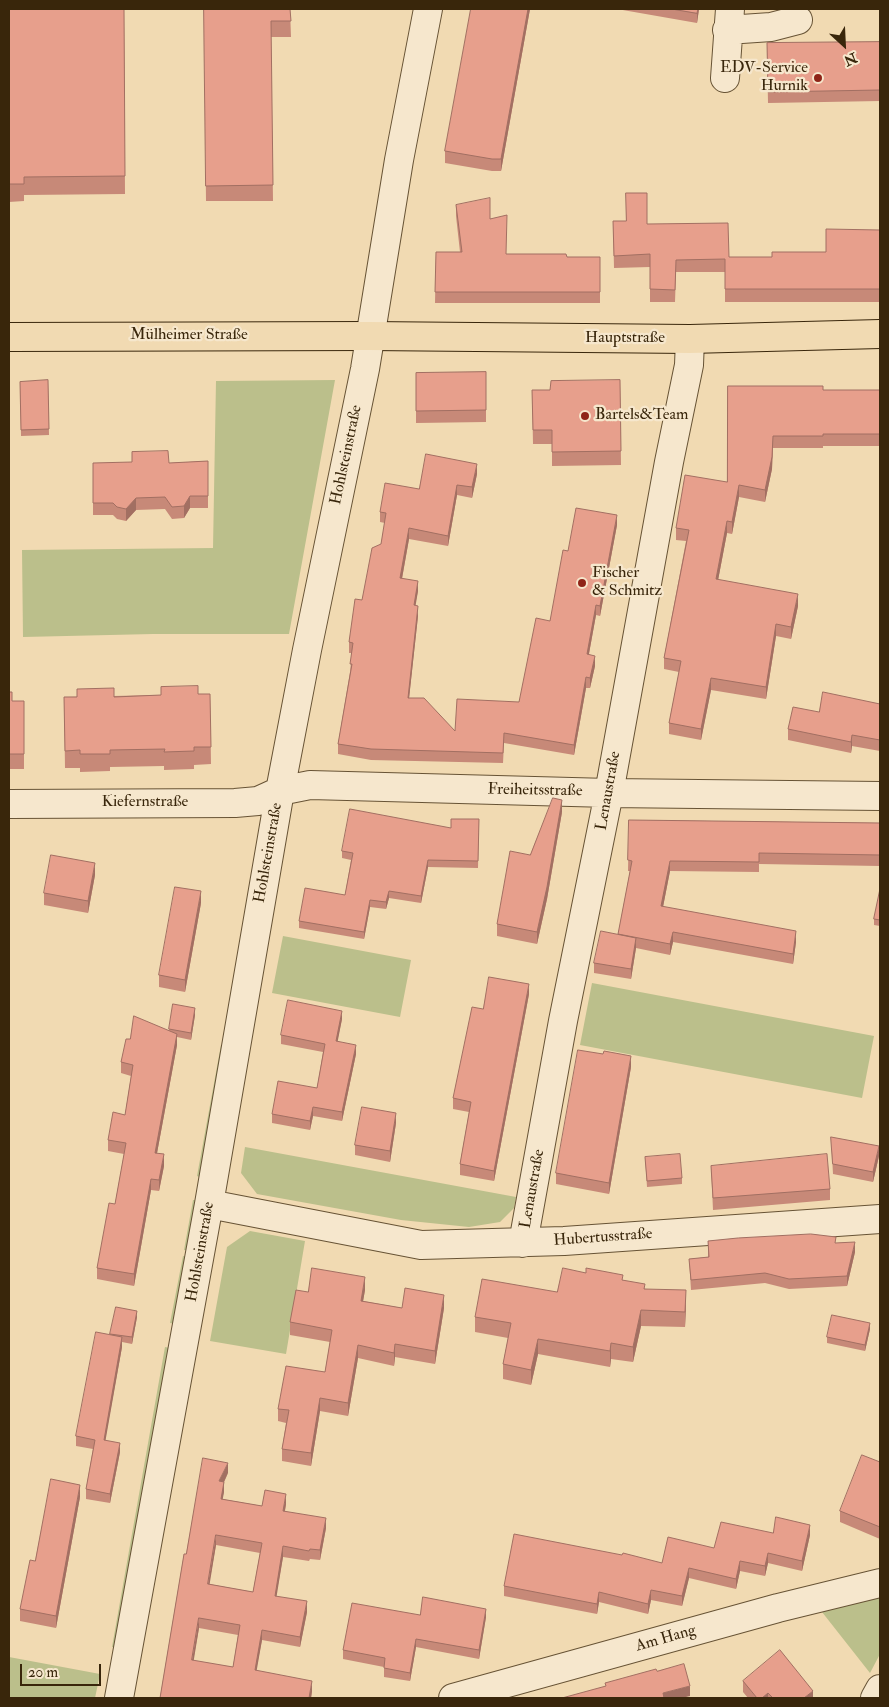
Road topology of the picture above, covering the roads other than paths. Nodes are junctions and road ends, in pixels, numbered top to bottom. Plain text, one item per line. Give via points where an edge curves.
1 (428, 9) edge
2 (728, 20) edge
3 (798, 20) dead end
4 (725, 78) dead end
5 (880, 334) edge
6 (369, 336) junction
7 (9, 337) edge
8 (690, 339) junction
9 (280, 792) junction
10 (608, 793) junction
11 (880, 796) edge
12 (9, 804) edge
13 (209, 1204) junction
14 (880, 1219) edge
15 (523, 1243) junction
16 (880, 1583) edge
17 (880, 1689) edge
18 (119, 1698) edge
19 (453, 1698) edge
20 (875, 1698) edge

1 - 6 street, Hohlsteinstraße
2 - 3 street via 771,27
2 - 4 street
5 - 8 main road, Hauptstraße
6 - 7 main road, Mülheimer Straße
6 - 8 main road, Hauptstraße
6 - 9 street, Hohlsteinstraße via 365,370 306,650
8 - 10 street, Lenaustraße via 689,365 668,462
9 - 10 street, Freiheitsstraße via 310,785
9 - 12 street, Kiefernstraße via 258,800 235,803
9 - 13 street, Hohlsteinstraße
10 - 11 street, Freiheitsstraße
10 - 15 street, Lenaustraße
13 - 15 street, Hubertusstraße via 420,1245
13 - 18 street, Hohlsteinstraße
14 - 15 street, Hubertusstraße
16 - 19 street, Am Hang
17 - 20 street

